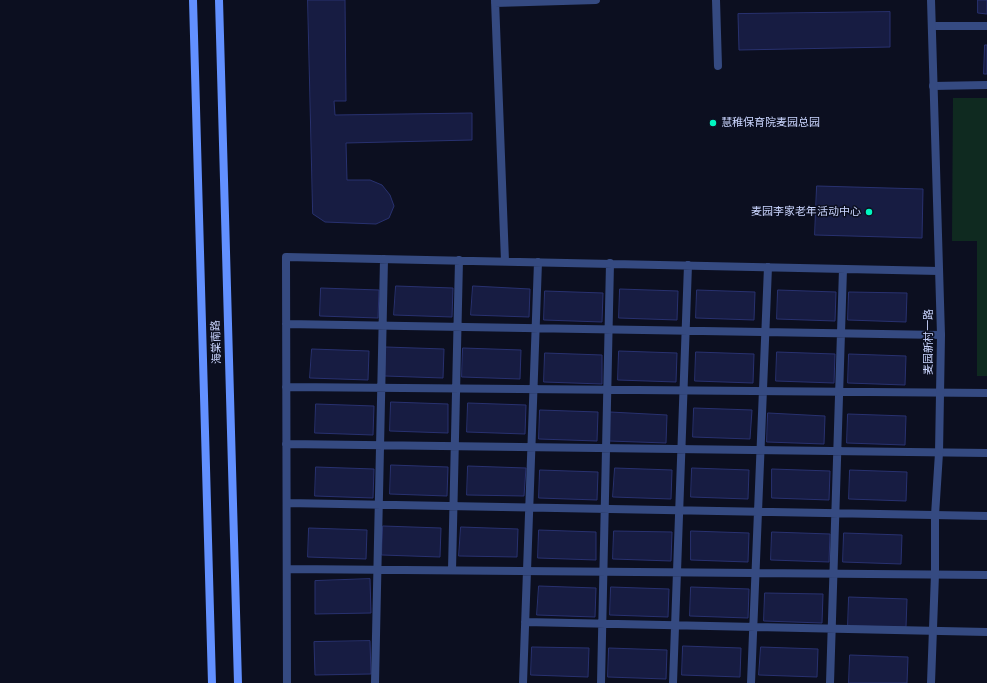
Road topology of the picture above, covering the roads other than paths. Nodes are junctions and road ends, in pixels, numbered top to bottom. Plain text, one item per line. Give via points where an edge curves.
1 (193, 0) edge
2 (219, 0) edge
3 (596, 0) edge
4 (716, 0) edge
5 (931, 0) edge
6 (495, 2) edge
7 (932, 26) junction
8 (987, 26) edge
9 (718, 66) dead end
10 (987, 85) edge
11 (933, 86) junction
12 (384, 259) junction
13 (459, 260) junction
14 (505, 261) junction
15 (538, 262) junction
16 (610, 264) junction
17 (688, 265) junction
18 (768, 267) junction
19 (843, 268) junction
20 (939, 270) junction
21 (286, 324) junction
22 (382, 326) junction
23 (458, 327) junction
24 (536, 328) junction
25 (609, 330) junction
26 (686, 331) junction
27 (765, 332) junction
28 (841, 334) junction
29 (941, 335) junction
30 (286, 387) junction
31 (381, 388) junction
32 (456, 388) junction
33 (533, 389) junction
34 (608, 390) junction
35 (684, 390) junction
36 (763, 391) junction
37 (839, 392) junction
38 (940, 392) junction
39 (987, 393) edge
40 (286, 444) junction
41 (380, 445) junction
42 (455, 446) junction
43 (531, 447) junction
44 (606, 448) junction
45 (681, 449) junction
46 (760, 451) junction
47 (838, 452) junction
48 (939, 453) junction
49 (987, 454) edge
50 (287, 503) junction
51 (379, 505) junction
52 (454, 506) junction
53 (529, 508) junction
54 (605, 509) junction
55 (679, 510) junction
56 (758, 512) junction
57 (836, 513) junction
58 (935, 515) junction
59 (987, 516) edge
60 (287, 569) junction
61 (377, 569) junction
62 (452, 570) junction
63 (527, 570) junction
64 (604, 571) junction
65 (677, 572) junction
66 (755, 572) junction
67 (834, 573) junction
68 (935, 574) junction
69 (987, 575) edge
70 (525, 622) junction
71 (603, 624) junction
72 (675, 625) junction
73 (753, 627) junction
74 (832, 629) junction
75 (933, 631) junction
76 (987, 632) edge
77 (212, 683) edge
78 (238, 683) edge
79 (287, 683) edge
80 (375, 683) edge
81 (523, 683) edge
82 (602, 683) edge
83 (673, 683) edge
84 (751, 683) edge
85 (830, 683) edge
86 (931, 683) edge

1 - 77 main road, 海棠南路
2 - 78 main road, 海棠南路
3 - 6 street
4 - 9 street
5 - 7 street, 麦园新村一路
6 - 14 street
7 - 8 street
7 - 11 street, 麦园新村一路
10 - 11 street
11 - 20 street, 麦园新村一路
12 - 13 street
12 - 21 street via 286,257
12 - 22 street
13 - 14 street
13 - 23 street
14 - 15 street
15 - 16 street
15 - 24 street
16 - 17 street
16 - 25 street
17 - 18 street
17 - 26 street
18 - 19 street
18 - 27 street
19 - 20 street
19 - 28 street
20 - 29 street, 麦园新村一路
21 - 22 street
21 - 30 street
22 - 23 street
22 - 31 street
23 - 24 street
23 - 32 street
24 - 25 street
24 - 33 street
25 - 26 street
25 - 34 street
26 - 27 street
26 - 35 street
27 - 28 street
27 - 36 street
28 - 29 street
28 - 37 street
29 - 38 street, 麦园新村一路
30 - 31 street
30 - 40 street
31 - 32 street
31 - 41 street
32 - 33 street
32 - 42 street
33 - 34 street
33 - 43 street
34 - 35 street
34 - 44 street
35 - 36 street
35 - 45 street
36 - 37 street
36 - 46 street
37 - 38 street
37 - 47 street
38 - 39 street
38 - 48 street, 麦园新村一路
40 - 41 street
40 - 50 street
41 - 42 street
41 - 51 street
42 - 43 street
42 - 52 street
43 - 44 street
43 - 53 street
44 - 45 street
44 - 54 street
45 - 46 street
45 - 55 street
46 - 47 street
46 - 56 street
47 - 48 street
47 - 57 street
48 - 49 street
48 - 58 street, 麦园新村一路
50 - 51 street
50 - 60 street
51 - 52 street
51 - 61 street
52 - 53 street
52 - 62 street
53 - 54 street
53 - 63 street
54 - 55 street
54 - 64 street
55 - 56 street
55 - 65 street
56 - 57 street
56 - 66 street
57 - 58 street
57 - 67 street
58 - 59 street
58 - 68 street, 麦园新村一路
60 - 61 street
60 - 79 street
61 - 62 street
61 - 80 street
62 - 63 street
63 - 64 street
63 - 70 street
64 - 65 street
64 - 71 street
65 - 66 street
65 - 72 street
66 - 67 street
66 - 73 street
67 - 68 street
67 - 74 street
68 - 69 street
68 - 75 street, 麦园新村一路
70 - 71 street
70 - 81 street
71 - 72 street
71 - 82 street
72 - 73 street
72 - 83 street
73 - 74 street
73 - 84 street
74 - 75 street
74 - 85 street
75 - 76 street
75 - 86 street, 麦园新村一路

